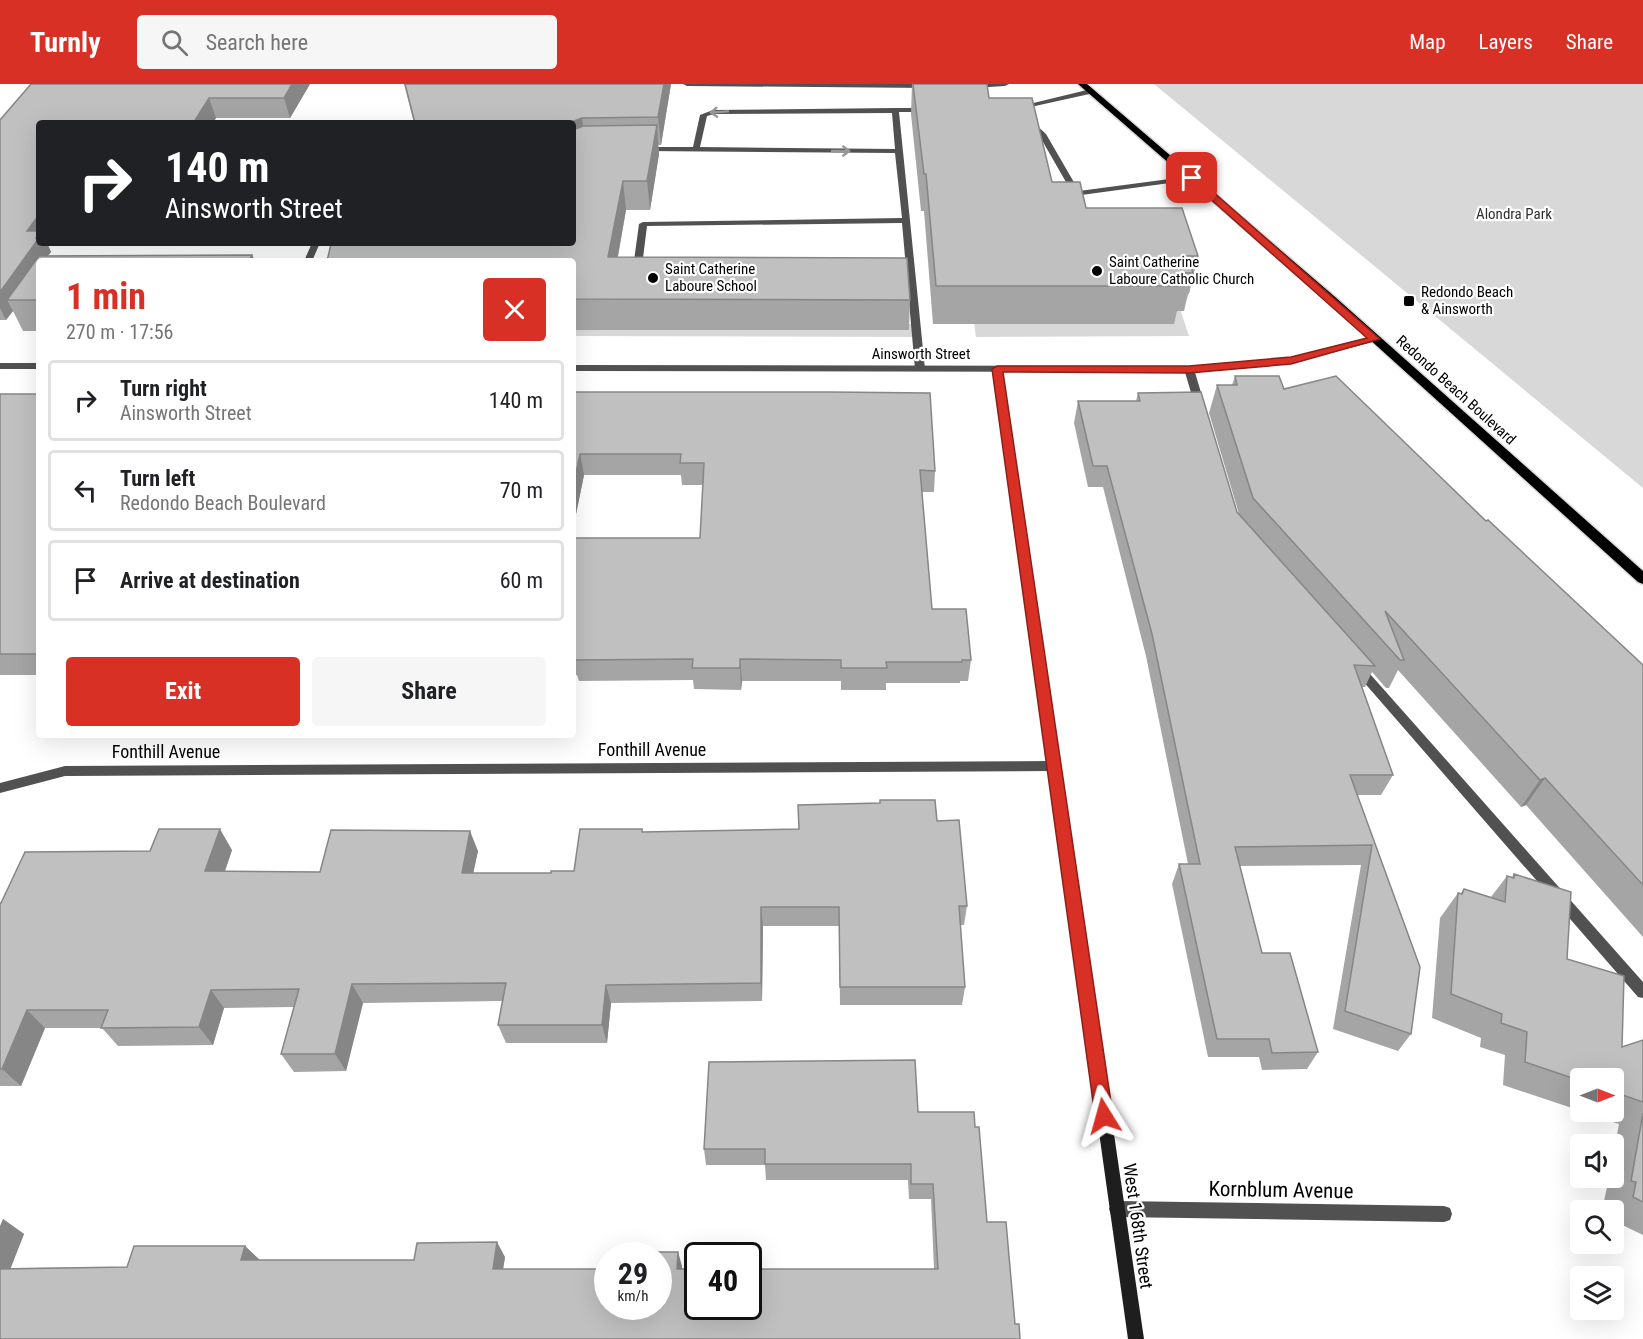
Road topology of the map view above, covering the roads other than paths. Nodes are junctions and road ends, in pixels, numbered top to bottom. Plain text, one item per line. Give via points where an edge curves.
1 (687, 84) edge
2 (1005, 84) edge
3 (936, 86) edge
4 (964, 86) edge
5 (1087, 87) edge
6 (895, 110) junction
7 (930, 110) edge
8 (639, 149) edge
9 (696, 149) junction
10 (900, 151) junction
11 (1192, 178) junction
12 (906, 220) junction
13 (897, 267) edge
14 (908, 267) junction
15 (648, 268) edge
16 (1374, 339) junction
17 (0, 366) edge
18 (36, 366) edge
19 (576, 368) edge
20 (920, 369) junction
21 (997, 369) junction
22 (1189, 369) junction
23 (1202, 415) edge
24 (1643, 579) edge
25 (1353, 663) edge
26 (1054, 766) junction
27 (0, 788) edge
28 (1643, 992) edge
29 (1117, 1209) junction
30 (1444, 1214) dead end
31 (1136, 1339) edge

1 - 3 street
2 - 4 street
5 - 11 main road, Redondo Beach Boulevard
5 - 11 street via 1012,109 1042,134 1077,194
6 - 7 street
6 -> 9 street via 713,112 704,115
6 - 10 street
8 - 9 street
9 -> 10 street
10 - 12 street
11 - 16 main road, Redondo Beach Boulevard
12 - 14 street
12 - 15 street via 643,224 637,268
13 - 14 street
14 - 20 street
16 - 22 street, Ainsworth Street via 1291,360
16 - 24 main road, Redondo Beach Boulevard
17 - 18 street
19 - 20 street, Ainsworth Street
20 - 21 street, Ainsworth Street
21 - 22 street, Ainsworth Street
21 - 26 street, West 168th Street
22 - 23 street
25 - 28 street
26 - 27 street, Fonthill Avenue via 65,771
26 - 29 street, West 168th Street
29 - 30 street, Kornblum Avenue
29 - 31 street, West 168th Street

